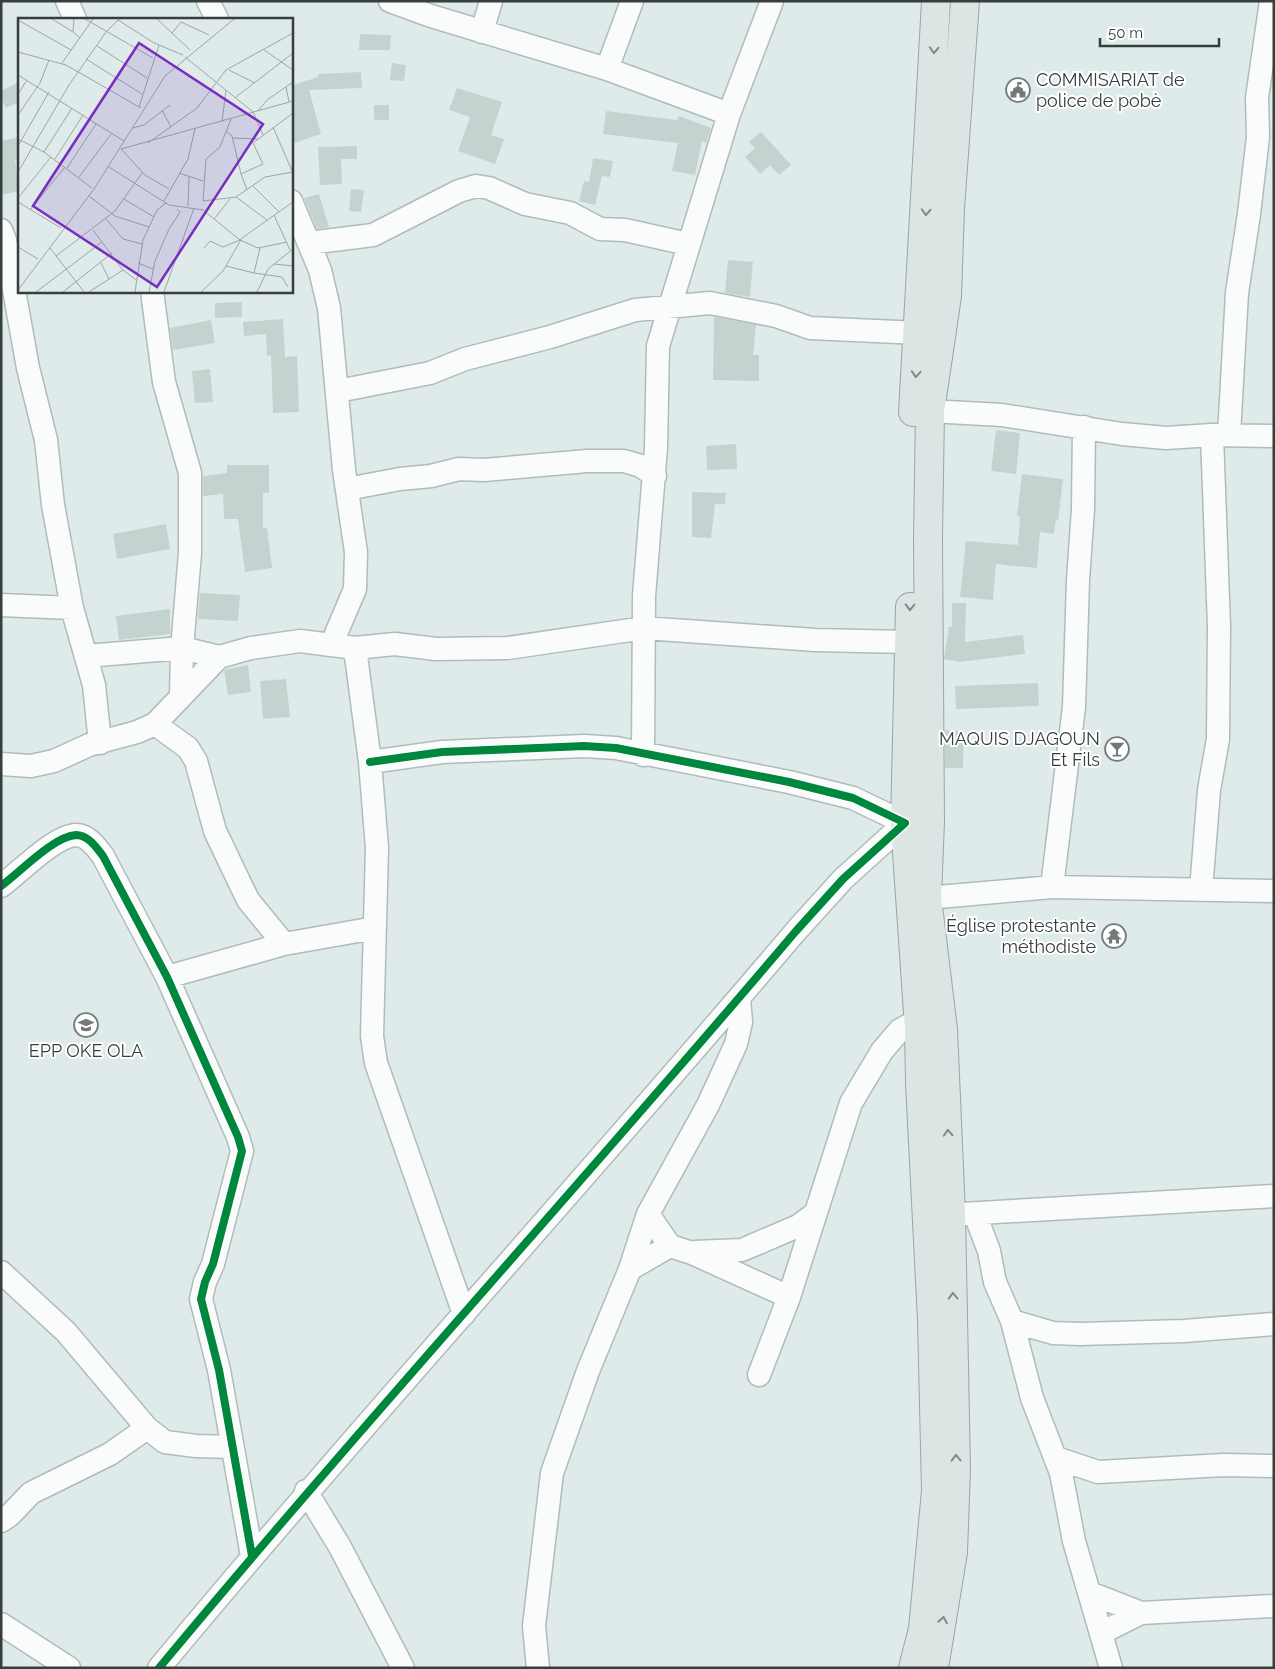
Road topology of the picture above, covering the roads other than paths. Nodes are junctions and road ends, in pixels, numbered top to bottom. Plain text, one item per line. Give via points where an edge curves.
1 (67, 1) edge
2 (208, 1) edge
3 (390, 1) edge
4 (491, 1) edge
5 (632, 1) edge
6 (772, 1) edge
7 (936, 1) edge
8 (965, 1) edge
9 (1270, 1) edge
10 (75, 18) edge
11 (216, 18) edge
12 (482, 32) junction
13 (607, 69) junction
14 (729, 114) junction
15 (292, 203) edge
16 (1, 230) edge
17 (309, 243) junction
18 (688, 244) junction
19 (152, 292) edge
20 (669, 307) junction
21 (635, 310) junction
22 (919, 334) junction
23 (658, 346) junction
24 (338, 391) junction
25 (930, 410) junction
26 (1084, 427) junction
27 (1220, 435) junction
28 (1274, 436) edge
29 (655, 476) junction
30 (347, 489) junction
31 (1, 605) edge
32 (72, 608) junction
33 (644, 628) junction
34 (909, 642) junction
35 (332, 644) junction
36 (182, 648) junction
37 (355, 648) junction
38 (86, 656) junction
39 (219, 657) junction
40 (181, 696) junction
41 (155, 724) junction
42 (100, 743) junction
43 (642, 755) junction
44 (370, 762) junction
45 (1, 764) edge
46 (905, 823) junction
47 (1, 886) edge
48 (1052, 887) junction
49 (1201, 890) junction
50 (1274, 891) edge
51 (928, 898) junction
52 (375, 928) junction
53 (284, 944) junction
54 (167, 977) junction
55 (739, 998) junction
56 (919, 1027) junction
57 (1274, 1196) edge
58 (648, 1214) junction
59 (963, 1214) junction
60 (813, 1216) junction
61 (670, 1246) junction
62 (692, 1253) junction
63 (630, 1269) junction
64 (1, 1272) edge
65 (789, 1297) junction
66 (464, 1314) junction
67 (1012, 1321) junction
68 (1274, 1324) edge
69 (759, 1375) dead end
70 (147, 1428) junction
71 (232, 1447) junction
72 (1056, 1458) junction
73 (1274, 1466) edge
74 (1098, 1472) junction
75 (306, 1491) junction
76 (1066, 1492) junction
77 (1, 1521) edge
78 (252, 1556) junction
79 (1090, 1593) junction
80 (1274, 1606) edge
81 (1141, 1613) junction
82 (1, 1624) edge
83 (1101, 1633) junction
84 (68, 1668) edge
85 (159, 1668) edge
86 (403, 1668) edge
87 (538, 1668) edge
88 (913, 1668) edge
89 (934, 1668) edge
90 (1110, 1668) edge

1 - 10 street
2 - 11 street
3 - 12 street
4 - 12 street
5 - 13 street
6 - 14 street
7 -> 22 main road
8 - 25 main road via 947,296
9 - 27 street via 1257,98 1258,137
12 - 13 street
13 - 14 street
14 - 18 street
15 - 17 street
16 - 32 street via 28,368 46,440 53,504
17 - 18 street via 374,235 459,191 476,186 489,188 525,204 570,213 600,229 625,230
17 - 24 street via 320,270 329,308
18 - 20 street
19 - 36 street via 164,382 190,473 190,553
20 - 21 street
20 - 22 street via 710,303 769,314 810,328
20 - 23 street
21 - 23 street
21 - 24 street via 550,337 473,356 430,373
22 -> 34 main road via 913,414
23 - 29 street
24 - 30 street
25 - 26 street via 1002,415
25 - 51 main road
26 - 27 street via 1166,438
26 - 48 street via 1074,707
27 - 28 street
27 - 49 street via 1218,739 1209,790
29 - 30 street via 642,466 624,461 587,461 484,470 460,469
29 - 33 street
30 - 35 street via 356,552 355,589
31 - 32 street
32 - 38 street
33 - 34 street via 815,640
33 - 37 street via 508,648 436,648 395,644
33 - 43 street
34 - 46 main road
35 - 37 street
35 - 39 street via 300,641 251,648
36 - 38 street
36 - 39 street
36 - 40 street
37 - 44 street
38 - 42 street via 94,685
39 - 40 street
40 - 41 street
41 - 42 street
41 - 53 street via 188,748 196,762 219,840 248,900
42 - 45 street via 89,744 54,761 31,766
43 - 44 street via 616,748 584,746 442,752
43 - 46 street via 788,782 853,798
44 - 52 street via 377,848
46 - 55 street via 843,880
46 - 56 main road
47 - 54 street via 60,840 77,835 91,840 104,856
48 - 49 street
48 - 51 street
49 - 50 street
59 -> 51 main road
52 - 53 street
52 - 66 street via 372,1036 376,1063
53 - 54 street
54 - 71 street via 242,1152 201,1299 219,1370
55 - 58 street via 741,1022 736,1044 708,1105
55 - 66 street
56 - 60 street via 907,1026 900,1030 882,1051 851,1102
56 - 88 main road via 936,1491 923,1629
57 - 59 street
58 - 61 street
58 - 63 street
59 - 67 street via 988,1251 995,1282
89 -> 59 main road via 953,1552
60 - 62 street via 798,1226 742,1250
60 - 65 street
61 - 62 street
61 - 63 street
62 - 65 street
63 - 87 street via 588,1371 552,1473 534,1626
64 - 70 street via 66,1332
65 - 69 street
66 - 75 street
67 - 68 street via 1053,1333 1080,1334
67 - 72 street via 1032,1398
70 - 71 street via 165,1442
70 - 77 street via 110,1454 31,1493
71 - 78 street
72 - 74 street
72 - 76 street
73 - 74 street via 1224,1465
74 - 76 street
75 - 78 street
75 - 86 street via 340,1547
76 - 79 street via 1071,1526
78 - 85 street
79 - 81 street
79 - 83 street
80 - 81 street
81 - 83 street
82 - 84 street
83 - 90 street

